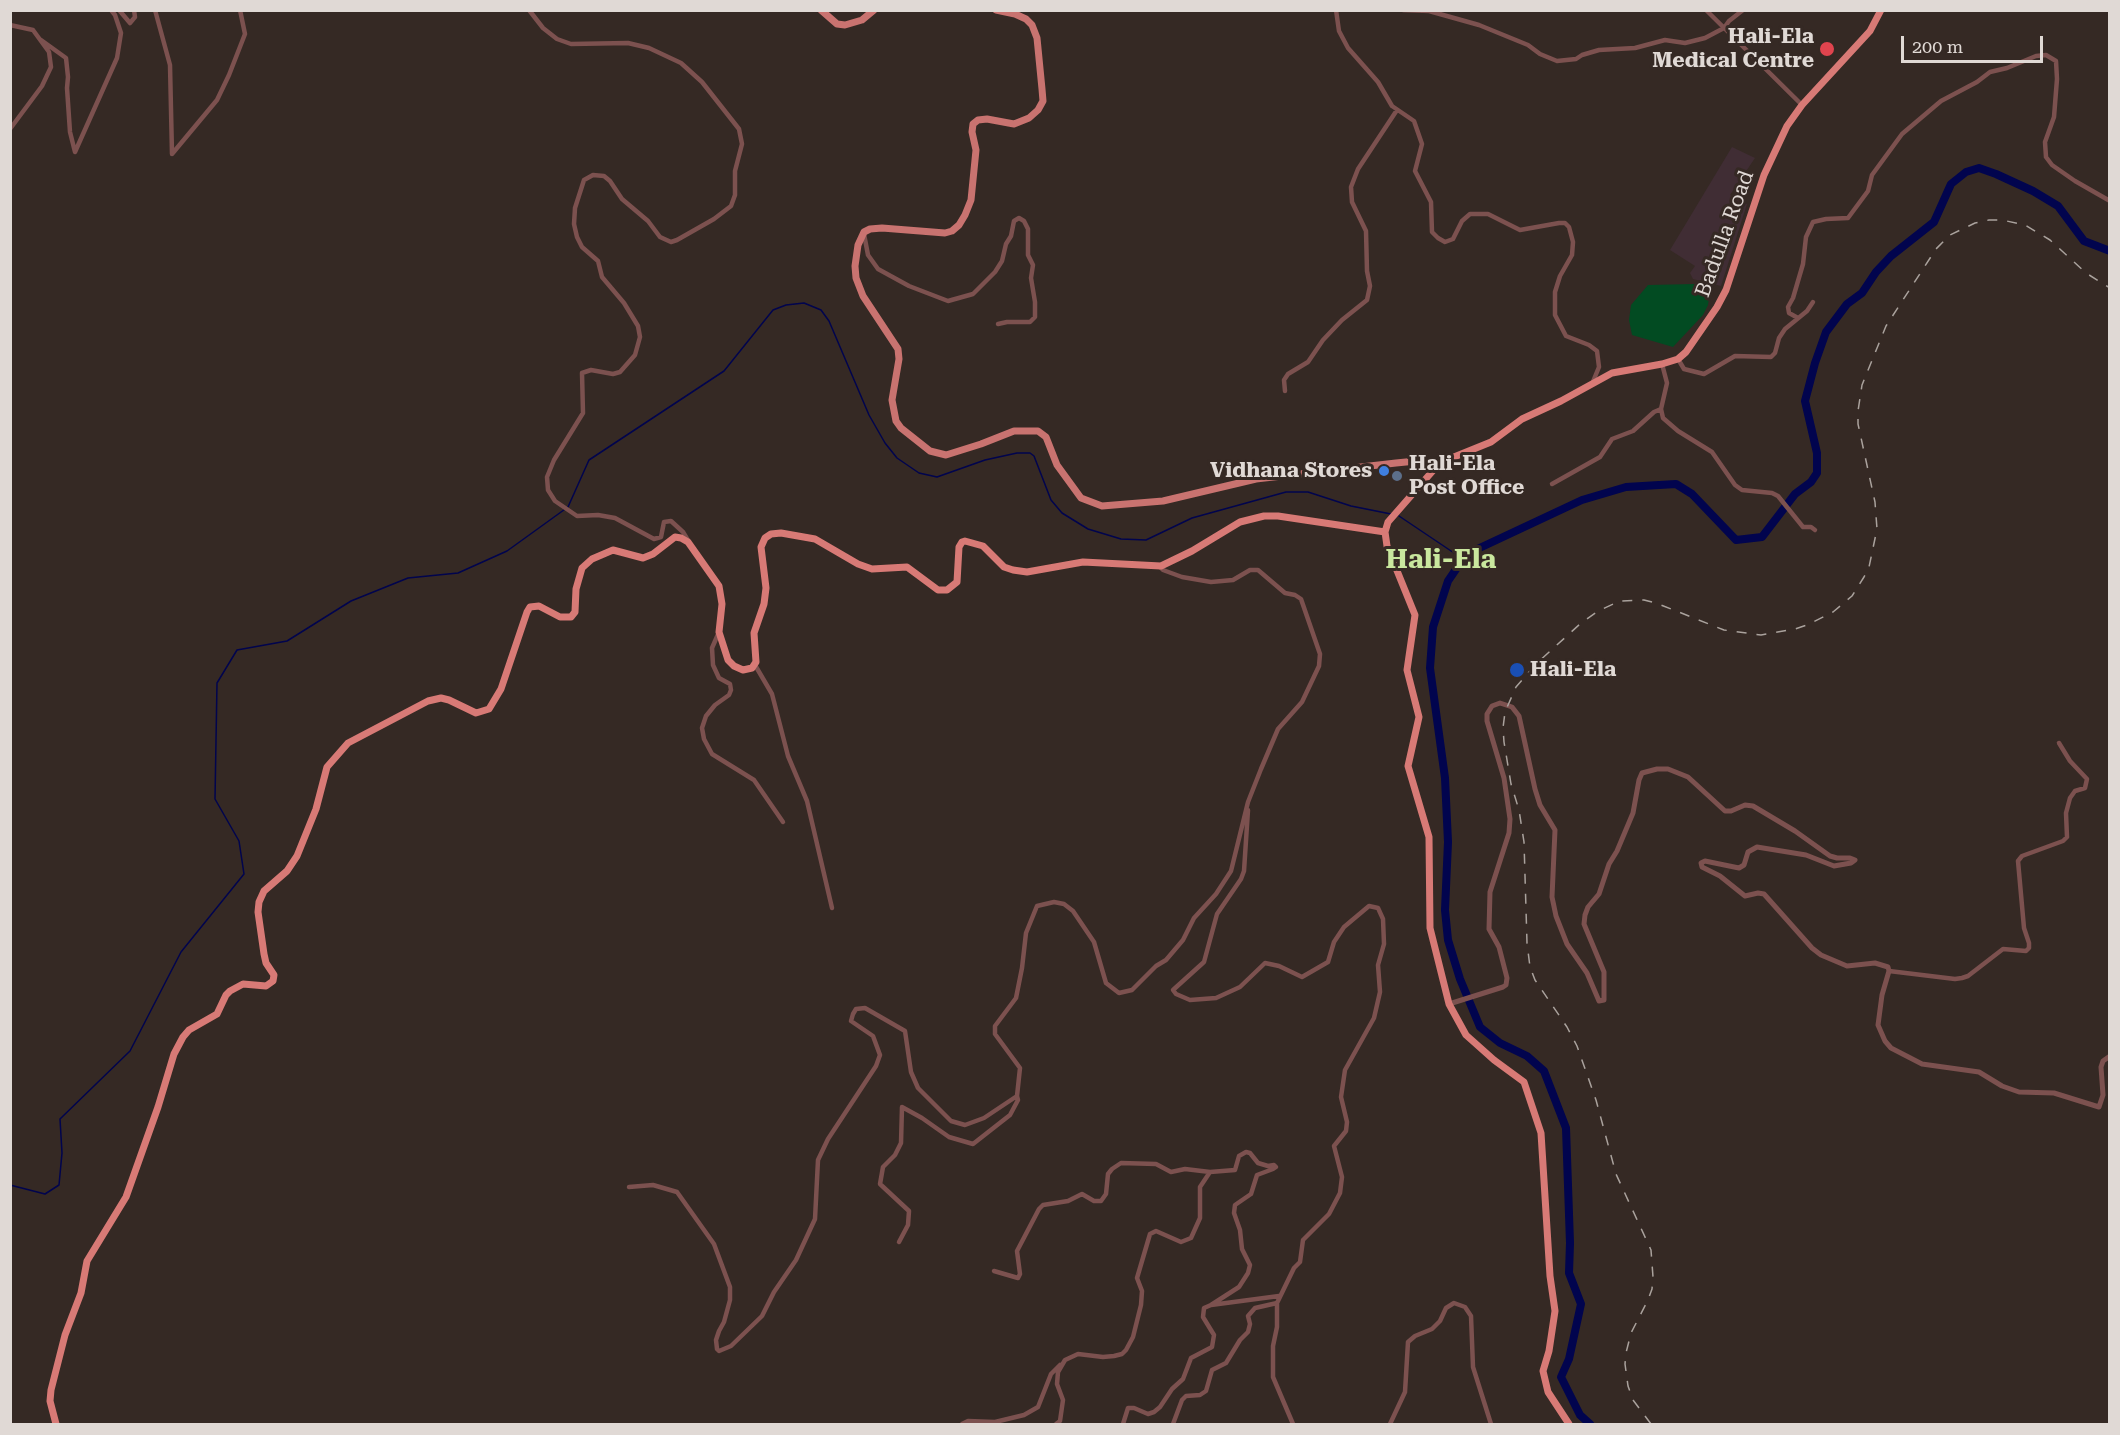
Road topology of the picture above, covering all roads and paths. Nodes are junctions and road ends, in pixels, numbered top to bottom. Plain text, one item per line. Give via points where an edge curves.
1 (111, 10) edge
2 (119, 10) edge
3 (134, 10) edge
4 (156, 10) edge
5 (240, 10) edge
6 (529, 10) edge
7 (821, 10) edge
8 (873, 10) edge
9 (996, 10) edge
10 (1336, 10) edge
11 (1403, 10) edge
12 (1707, 10) edge
13 (1743, 10) edge
14 (1881, 10) edge
15 (10, 25) edge
16 (1724, 28) junction
17 (40, 40) junction
18 (1802, 105) junction
19 (1397, 110) junction
20 (10, 129) edge
21 (2109, 201) edge
22 (864, 232) junction
23 (1813, 302) dead end
24 (1798, 318) junction
25 (998, 324) dead end
26 (1678, 359) junction
27 (1662, 364) junction
28 (1592, 384) junction
29 (1285, 391) dead end
30 (1661, 409) junction
31 (1437, 466) junction
32 (1552, 484) dead end
33 (1815, 530) dead end
34 (1385, 532) junction
35 (690, 544) junction
36 (1159, 566) junction
37 (719, 632) junction
38 (755, 665) junction
39 (2059, 743) dead end
40 (1248, 802) junction
41 (783, 822) dead end
42 (832, 908) dead end
43 (1889, 971) junction
44 (1449, 1004) junction
45 (2109, 1056) edge
46 (1017, 1096) junction
47 (1209, 1172) junction
48 (629, 1187) dead end
49 (899, 1242) dead end
50 (994, 1271) dead end
51 (1279, 1296) junction
52 (1277, 1303) junction
53 (1211, 1305) junction
54 (1062, 1363) junction
55 (56, 1425) edge
56 (962, 1425) edge
57 (1056, 1425) edge
58 (1123, 1425) edge
59 (1173, 1425) edge
60 (1293, 1425) edge
61 (1390, 1425) edge
62 (1491, 1425) edge
63 (1569, 1425) edge

1 - 17 street via 121,33 117,58 75,152 70,132 66,58
2 - 3 street via 130,22 135,17
4 - 5 street via 170,65 172,154 217,100 229,75 245,34
6 - 35 street via 543,28 571,44 628,43 681,63 702,82 739,129 742,144 731,206 671,242 660,237 604,176 593,175 584,180 575,208 576,237 598,261 602,277 624,303 640,337 635,355 620,372 582,373 583,413 554,460 547,477 548,490 572,514 615,518 654,540 661,537 664,522 671,521 684,531
7 - 8 main road via 837,24 845,25 862,20
9 - 22 main road via 1016,14 1032,25 1037,38 1043,101 1038,110 1014,124 987,119 973,124 976,150 971,200 952,231 882,228
10 - 19 street via 1339,31 1348,48
11 - 16 street via 1428,11 1479,25 1557,61 1665,40 1685,44
12 - 16 street
13 - 16 street
14 - 18 highway, Badulla Road via 1869,31
15 - 17 street via 33,30
16 - 18 street
17 - 20 street via 49,52 51,67
18 - 26 highway, Badulla Road via 1787,126 1764,175 1726,290
19 - 28 street via 1414,121 1420,137 1415,171 1431,202 1432,232 1438,238 1445,242 1453,239 1470,214 1488,214 1520,230 1559,223 1569,227 1572,255 1555,292 1555,315 1566,336 1597,351 1599,367
19 - 29 street via 1358,168 1352,187 1352,202 1366,231 1370,286 1367,300 1323,340 1308,362 1288,374
21 - 24 street via 2052,165 2046,157 2044,142 2054,117 2056,61 2046,55 2036,56 1990,72 1941,101 1902,134 1872,175 1868,191 1848,218 1813,222 1788,307 1789,313
22 - 25 street via 868,255 878,269 948,301 973,294 995,272 1014,221 1024,220 1033,265 1035,318 1030,322
22 - 31 main road via 858,245 856,278 863,296 898,349 892,400 896,421 930,451 952,454 1003,434 1025,429 1038,431 1046,437 1057,465 1081,498 1102,506 1163,501 1257,479 1416,461
23 - 24 street
24 - 26 street via 1785,329 1771,357 1735,356 1704,374 1684,369
26 - 27 highway
27 - 28 highway via 1612,373
27 - 30 street via 1667,383
28 - 31 highway via 1522,419 1491,442
30 - 32 street via 1633,431 1608,442 1600,457
30 - 33 street via 1663,418 1678,431 1712,452 1735,485 1742,490 1778,496 1803,527
31 - 34 highway via 1388,522
34 - 36 highway via 1264,516 1240,522
34 - 44 highway via 1415,615 1407,670 1419,717 1408,766 1429,837 1430,928
35 - 37 highway via 719,586
35 - 55 highway via 675,537 643,558 613,550 592,558 582,567 571,617 560,617 539,606 530,608 523,618 501,689 487,711 476,713 441,698 428,701 348,743 332,759 297,856 287,871 264,891 259,902 264,954 273,981 266,986 243,984 230,990 217,1014 183,1037 126,1197 87,1261 51,1390
36 - 38 highway via 1083,562 1019,571 999,564 983,546 965,541 959,547 957,582 946,590 938,590 907,567 872,569 815,539 771,534 761,548 766,588 755,624
36 - 40 street via 1182,577 1211,582 1233,580 1258,570 1285,593 1301,599 1320,654 1318,666 1302,702 1278,729
37 - 38 highway via 731,663 743,670
37 - 41 street via 712,648 713,666 731,690 706,716 704,739 712,754 754,780
38 - 42 street via 772,694 788,756 807,801
39 - 43 street via 2087,779 2085,788 2075,791 2070,798 2067,837 2018,861 2029,948 2003,949 1968,976 1955,980
40 - 46 street via 1231,871 1166,960 1132,990 1119,993 1106,983 1094,942 1073,911 1054,902 1037,906 1026,933 1016,998 995,1026 996,1034 1020,1068
40 - 51 street via 1241,879 1217,914 1204,962 1173,990 1176,994 1190,1000 1216,998 1240,987 1265,963 1302,977 1328,962 1344,927 1369,906 1378,908 1383,919 1384,944 1378,965 1380,992 1374,1018 1345,1070 1341,1097 1346,1131 1334,1146 1342,1177 1340,1193 1329,1214 1303,1240 1300,1262
43 - 44 street via 1875,963 1846,966 1821,955 1764,894 1745,896 1701,863 1739,868 1748,852 1757,847 1806,855 1834,866 1855,860 1830,856 1753,806 1725,811 1688,777 1656,769 1642,773 1633,813 1599,894 1585,915 1584,924 1604,972 1604,1000 1599,1001 1556,916 1552,897 1556,830 1540,805 1519,716 1512,707 1500,704 1492,706 1487,721 1504,778 1510,819 1490,892 1489,929 1508,978 1506,985
43 - 45 street via 1878,1025 1891,1048 1922,1064 1979,1072 2019,1092 2054,1093 2099,1107 2103,1095 2101,1067
44 - 63 highway via 1466,1035 1524,1082 1541,1133 1555,1311 1543,1371 1548,1392
46 - 48 street via 979,1121 965,1125 951,1121 918,1088 911,1072 905,1031 865,1008 856,1009 851,1021 873,1036 880,1055 818,1160 815,1219 762,1316 735,1343 719,1351 716,1340 730,1300 730,1287 714,1244 677,1192 653,1185
46 - 49 street via 1010,1115 973,1144 949,1137 902,1107 901,1143 883,1167 880,1184 909,1210 908,1225
47 - 50 street via 1171,1172 1156,1164 1120,1163 1108,1174 1106,1194 1101,1201 1082,1194 1068,1201 1043,1204 1017,1251 1018,1278
47 - 53 street via 1235,1170 1239,1156 1246,1152 1258,1163 1276,1167 1257,1175 1251,1194 1235,1205 1242,1249 1250,1265 1239,1287
47 - 54 street via 1200,1187 1200,1218 1191,1238 1181,1242 1156,1231 1148,1237 1137,1278 1142,1291 1141,1305 1126,1350 1103,1358 1073,1355
51 - 52 street
51 - 53 street
52 - 59 street via 1255,1308 1248,1316 1248,1332 1226,1363 1212,1370 1206,1391 1185,1396
52 - 60 street via 1273,1377
53 - 58 street via 1204,1308 1203,1317 1214,1335 1212,1347 1191,1358 1183,1379 1160,1407 1148,1414 1128,1408
54 - 56 street via 1051,1374 1038,1407 1024,1416 968,1421
54 - 57 street via 1057,1384 1063,1400 1060,1422
61 - 62 street via 1405,1392 1408,1342 1432,1329 1454,1303 1465,1307 1471,1316 1473,1367

